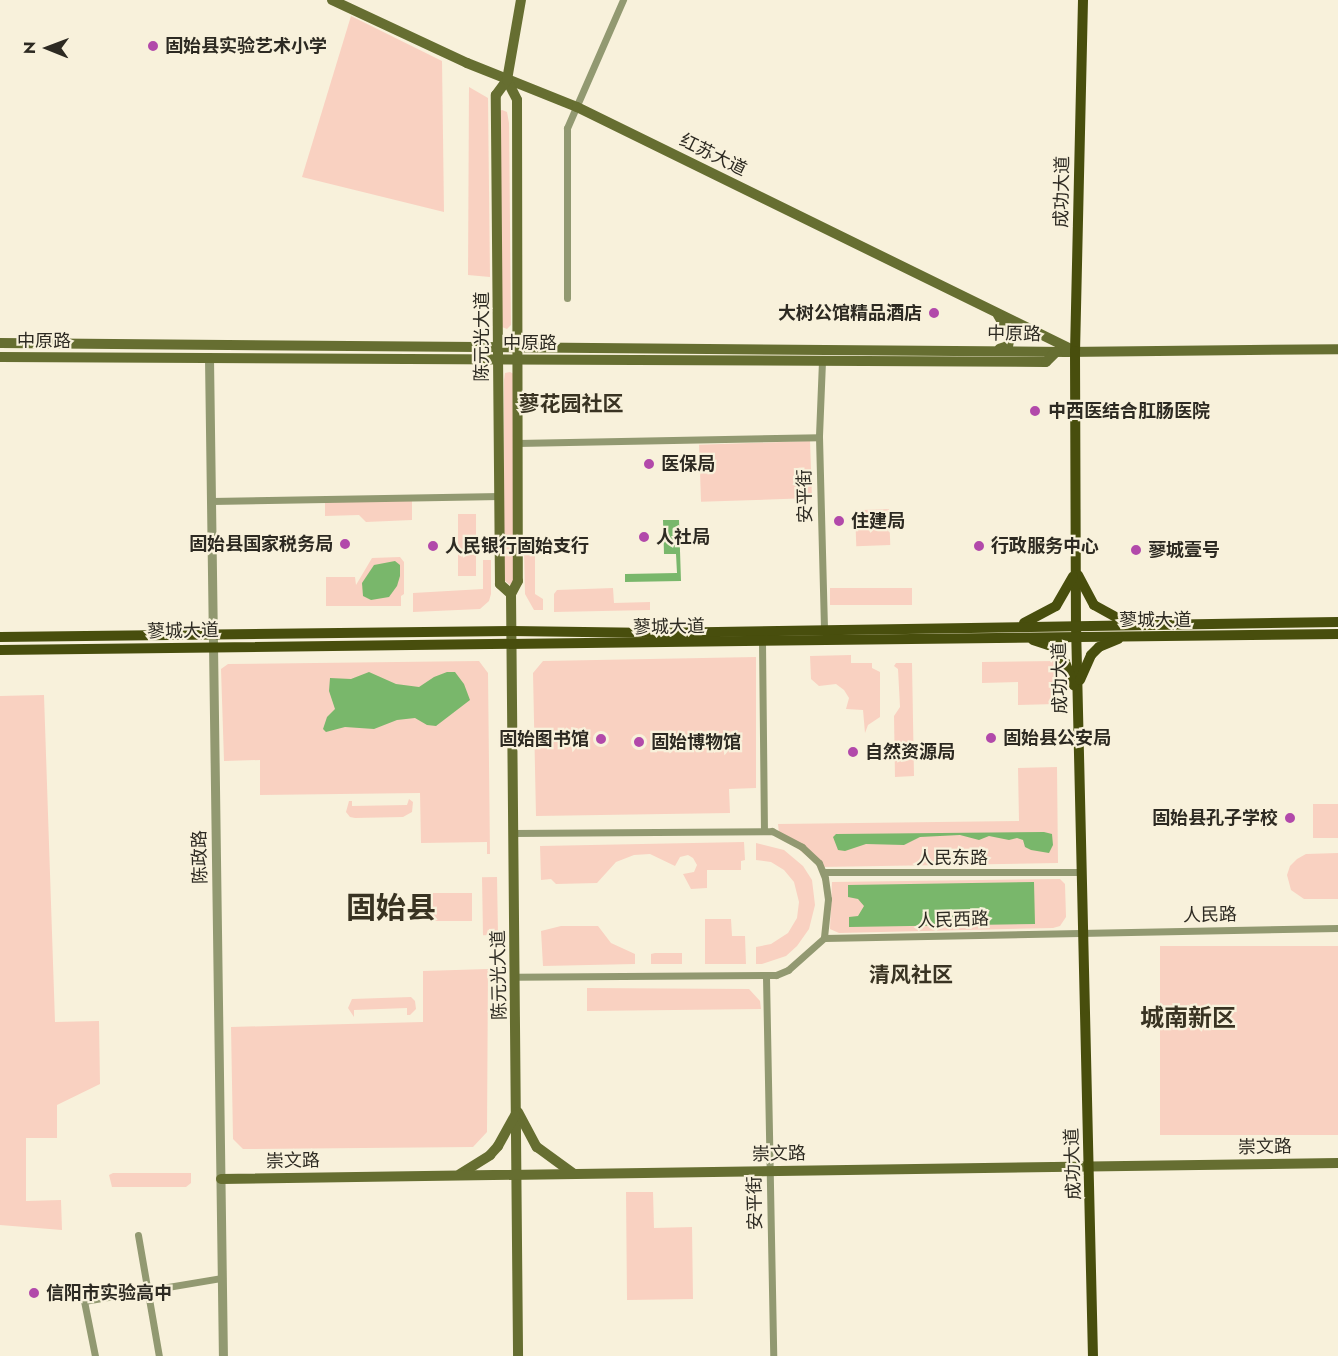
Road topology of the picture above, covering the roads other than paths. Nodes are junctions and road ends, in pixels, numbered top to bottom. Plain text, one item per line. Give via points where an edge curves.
1 (332, 0) edge
2 (521, 0) edge
3 (623, 0) edge
4 (1083, 0) edge
5 (507, 80) junction
6 (577, 107) junction
7 (567, 298) dead end
8 (996, 312) junction
9 (0, 343) edge
10 (499, 348) junction
11 (1338, 349) edge
12 (994, 350) junction
13 (1075, 351) junction
14 (1056, 352) junction
15 (518, 354) junction
16 (0, 357) edge
17 (209, 358) junction
18 (499, 360) junction
19 (822, 361) junction
20 (819, 437) junction
21 (517, 442) junction
22 (500, 496) junction
23 (211, 501) junction
24 (1076, 571) junction
25 (511, 594) junction
26 (1338, 622) edge
27 (1129, 624) junction
28 (1076, 630) junction
29 (512, 631) junction
30 (824, 631) junction
31 (1019, 631) junction
32 (1338, 634) edge
33 (213, 635) junction
34 (0, 637) edge
35 (1123, 637) junction
36 (762, 642) junction
37 (513, 643) junction
38 (213, 646) junction
39 (0, 650) edge
40 (1077, 692) junction
41 (764, 830) junction
42 (513, 833) junction
43 (824, 872) junction
44 (1081, 872) junction
45 (1338, 928) edge
46 (1082, 932) junction
47 (824, 938) junction
48 (766, 977) junction
49 (516, 978) junction
50 (516, 1109) junction
51 (1338, 1163) edge
52 (1089, 1165) junction
53 (770, 1171) junction
54 (574, 1174) junction
55 (459, 1175) junction
56 (517, 1175) junction
57 (221, 1179) junction
58 (138, 1235) dead end
59 (222, 1278) junction
60 (147, 1290) junction
61 (94, 1356) edge
62 (159, 1356) edge
63 (223, 1356) edge
64 (518, 1356) edge
65 (773, 1356) edge
66 (1093, 1356) edge

1 - 5 main road, 红苏大道
2 - 5 main road, 陈元光大道
3 - 6 street
4 - 13 main road, 成功大道
5 - 6 main road, 红苏大道
5 - 10 main road, 陈元光大道 via 496,95
5 - 15 main road, 陈元光大道 via 516,100
6 - 7 street via 567,128
6 - 8 main road, 红苏大道
8 - 12 main road via 1008,329 1010,341 1006,347
8 - 13 main road, 红苏大道
9 - 10 main road, 中原路
10 - 15 main road, 中原路
10 - 18 main road, 陈元光大道
11 - 13 main road, 中原路
12 - 14 main road, 中原路
12 - 15 main road, 中原路
13 - 14 main road, 中原路
13 - 24 main road, 成功大道
14 - 19 main road, 中原路 via 1046,362
15 - 18 main road, 中原路
15 - 19 main road, 中原路
15 - 21 main road, 陈元光大道
16 - 17 main road, 中原路
17 - 18 main road, 中原路
17 - 23 street, 陈政路
18 - 22 main road, 陈元光大道
19 - 20 street, 安平街
20 - 21 street
20 - 30 street, 安平街
21 - 25 main road, 陈元光大道 via 518,581
22 - 23 street
22 - 25 main road, 陈元光大道 via 500,584
23 - 33 street, 陈政路
24 - 27 main road via 1094,605
24 - 28 main road, 成功大道
24 - 31 main road via 1056,606
25 - 29 main road, 陈元光大道
26 - 27 main road, 蓼城大道
27 - 28 main road, 蓼城大道
28 - 31 main road, 蓼城大道
28 - 35 main road, 蓼城大道
28 - 40 main road, 成功大道
29 - 30 main road, 蓼城大道
29 - 33 main road, 蓼城大道
29 - 37 main road, 陈元光大道
30 - 31 main road, 蓼城大道
31 - 36 main road, 蓼城大道
31 - 40 main road via 1052,646 1065,662
32 - 35 main road, 蓼城大道
33 - 34 main road, 蓼城大道
33 - 38 street, 陈政路
35 - 40 main road via 1099,647 1091,656
36 - 37 main road, 蓼城大道
36 - 41 street
37 - 38 main road, 蓼城大道
37 - 42 main road, 陈元光大道
38 - 39 main road, 蓼城大道
38 - 57 street, 陈政路
40 - 44 main road, 成功大道
41 - 42 street
41 - 43 street via 779,833 802,847
42 - 49 main road, 陈元光大道
43 - 44 street, 人民东路
43 - 47 street via 828,899
44 - 46 main road, 成功大道
45 - 46 street, 人民路
46 - 47 street, 人民西路
46 - 52 main road, 成功大道
47 - 48 street via 788,970
48 - 49 street
48 - 53 street, 安平街
49 - 50 main road, 陈元光大道
50 - 54 main road via 537,1147
50 - 55 main road via 498,1146
50 - 56 main road, 陈元光大道
51 - 52 main road, 崇文路
52 - 53 main road, 崇文路
52 - 66 main road, 成功大道
53 - 54 main road, 崇文路
53 - 65 street, 安平街
54 - 56 main road, 崇文路
55 - 56 main road, 崇文路
55 - 57 main road, 崇文路
56 - 64 main road, 陈元光大道
57 - 59 street, 陈政路
58 - 60 street
59 - 60 street
59 - 63 street, 陈政路
60 - 61 street via 84,1301
60 - 62 street

